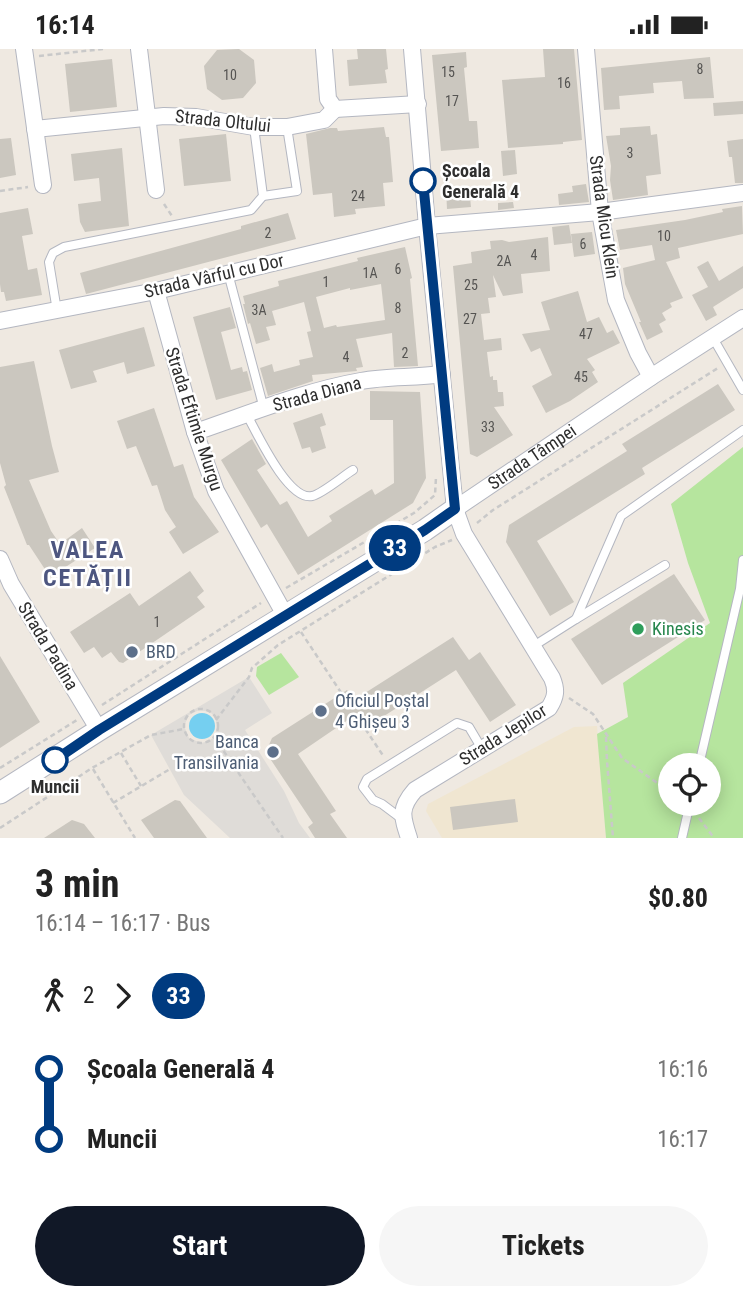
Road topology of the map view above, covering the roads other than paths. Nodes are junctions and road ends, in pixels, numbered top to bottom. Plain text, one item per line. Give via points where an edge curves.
1 (139, 49) edge
2 (324, 49) edge
3 (412, 49) edge
4 (587, 49) edge
5 (25, 53) edge
6 (418, 104) junction
7 (335, 109) junction
8 (147, 118) junction
9 (254, 127) junction
10 (286, 127) junction
11 (36, 129) junction
12 (43, 185) road end
13 (156, 190) road end
14 (743, 193) edge
15 (263, 197) junction
16 (600, 212) junction
17 (427, 226) junction
18 (228, 273) junction
19 (156, 291) junction
20 (57, 311) junction
21 (743, 319) edge
22 (0, 321) edge
23 (713, 338) junction
24 (442, 374) junction
25 (651, 377) junction
26 (743, 390) edge
27 (264, 409) junction
28 (247, 415) junction
29 (743, 431) edge
30 (195, 432) junction
31 (353, 470) dead end
32 (455, 509) junction
33 (743, 560) edge
34 (665, 565) dead end
35 (2, 570) edge
36 (285, 615) junction
37 (576, 619) junction
38 (532, 647) junction
39 (99, 730) junction
40 (482, 749) junction
41 (702, 753) edge
42 (0, 793) edge
43 (687, 816) edge
44 (403, 820) junction
45 (409, 838) edge
46 (682, 838) edge

1 - 8 street, Strada Oltului
2 - 7 street via 328,99
3 - 6 street, Strada Jepilor
4 - 16 street, Strada Micu Klein
5 - 11 street
6 - 7 street, Strada Oltului
6 - 17 street, Strada Jepilor
7 - 10 street, Strada Oltului via 324,120
8 - 9 street, Strada Oltului via 196,117
8 - 11 street, Strada Oltului
8 - 13 street, Strada Oltului
9 - 10 street, Strada Oltului
9 - 15 lane
10 - 15 lane via 297,191
11 - 12 street
14 - 16 street, Strada Vârful cu Dor
15 - 20 lane via 251,210 64,247 53,253 49,262
16 - 17 street, Strada Vârful cu Dor
16 - 25 street, Strada Micu Klein via 616,300
17 - 18 street, Strada Vârful cu Dor
17 - 24 street, Strada Jepilor
18 - 19 street, Strada Vârful cu Dor
18 - 27 lane
19 - 20 street, Strada Vârful cu Dor
19 - 30 street, Strada Eftimie Murgu
20 - 22 street, Strada Vârful cu Dor
21 - 23 street, Strada Tâmpei
23 - 25 street, Strada Tâmpei
23 - 26 lane
24 - 27 street, Strada Diana via 365,380
24 - 32 street, Strada Jepilor
25 - 32 street, Strada Tâmpei
27 - 28 street, Strada Diana
28 - 30 street, Strada Diana
28 - 31 lane via 284,480 303,497 314,496
29 - 37 lane via 621,516
30 - 36 street, Strada Eftimie Murgu via 216,491
32 - 36 street, Strada Tâmpei
32 - 38 street, Strada Jepilor via 464,534
33 - 41 lane
34 - 37 lane
35 - 39 street, Strada Padina
36 - 39 street, Strada Tâmpei
37 - 38 lane
38 - 40 street, Strada Jepilor via 552,678 554,700 549,709
39 - 42 street, Strada Tâmpei
40 - 44 street, Strada Jepilor via 415,790 403,809
40 - 44 lane via 469,727 457,723 368,779 363,787 373,800
43 - 46 lane
44 - 45 street

